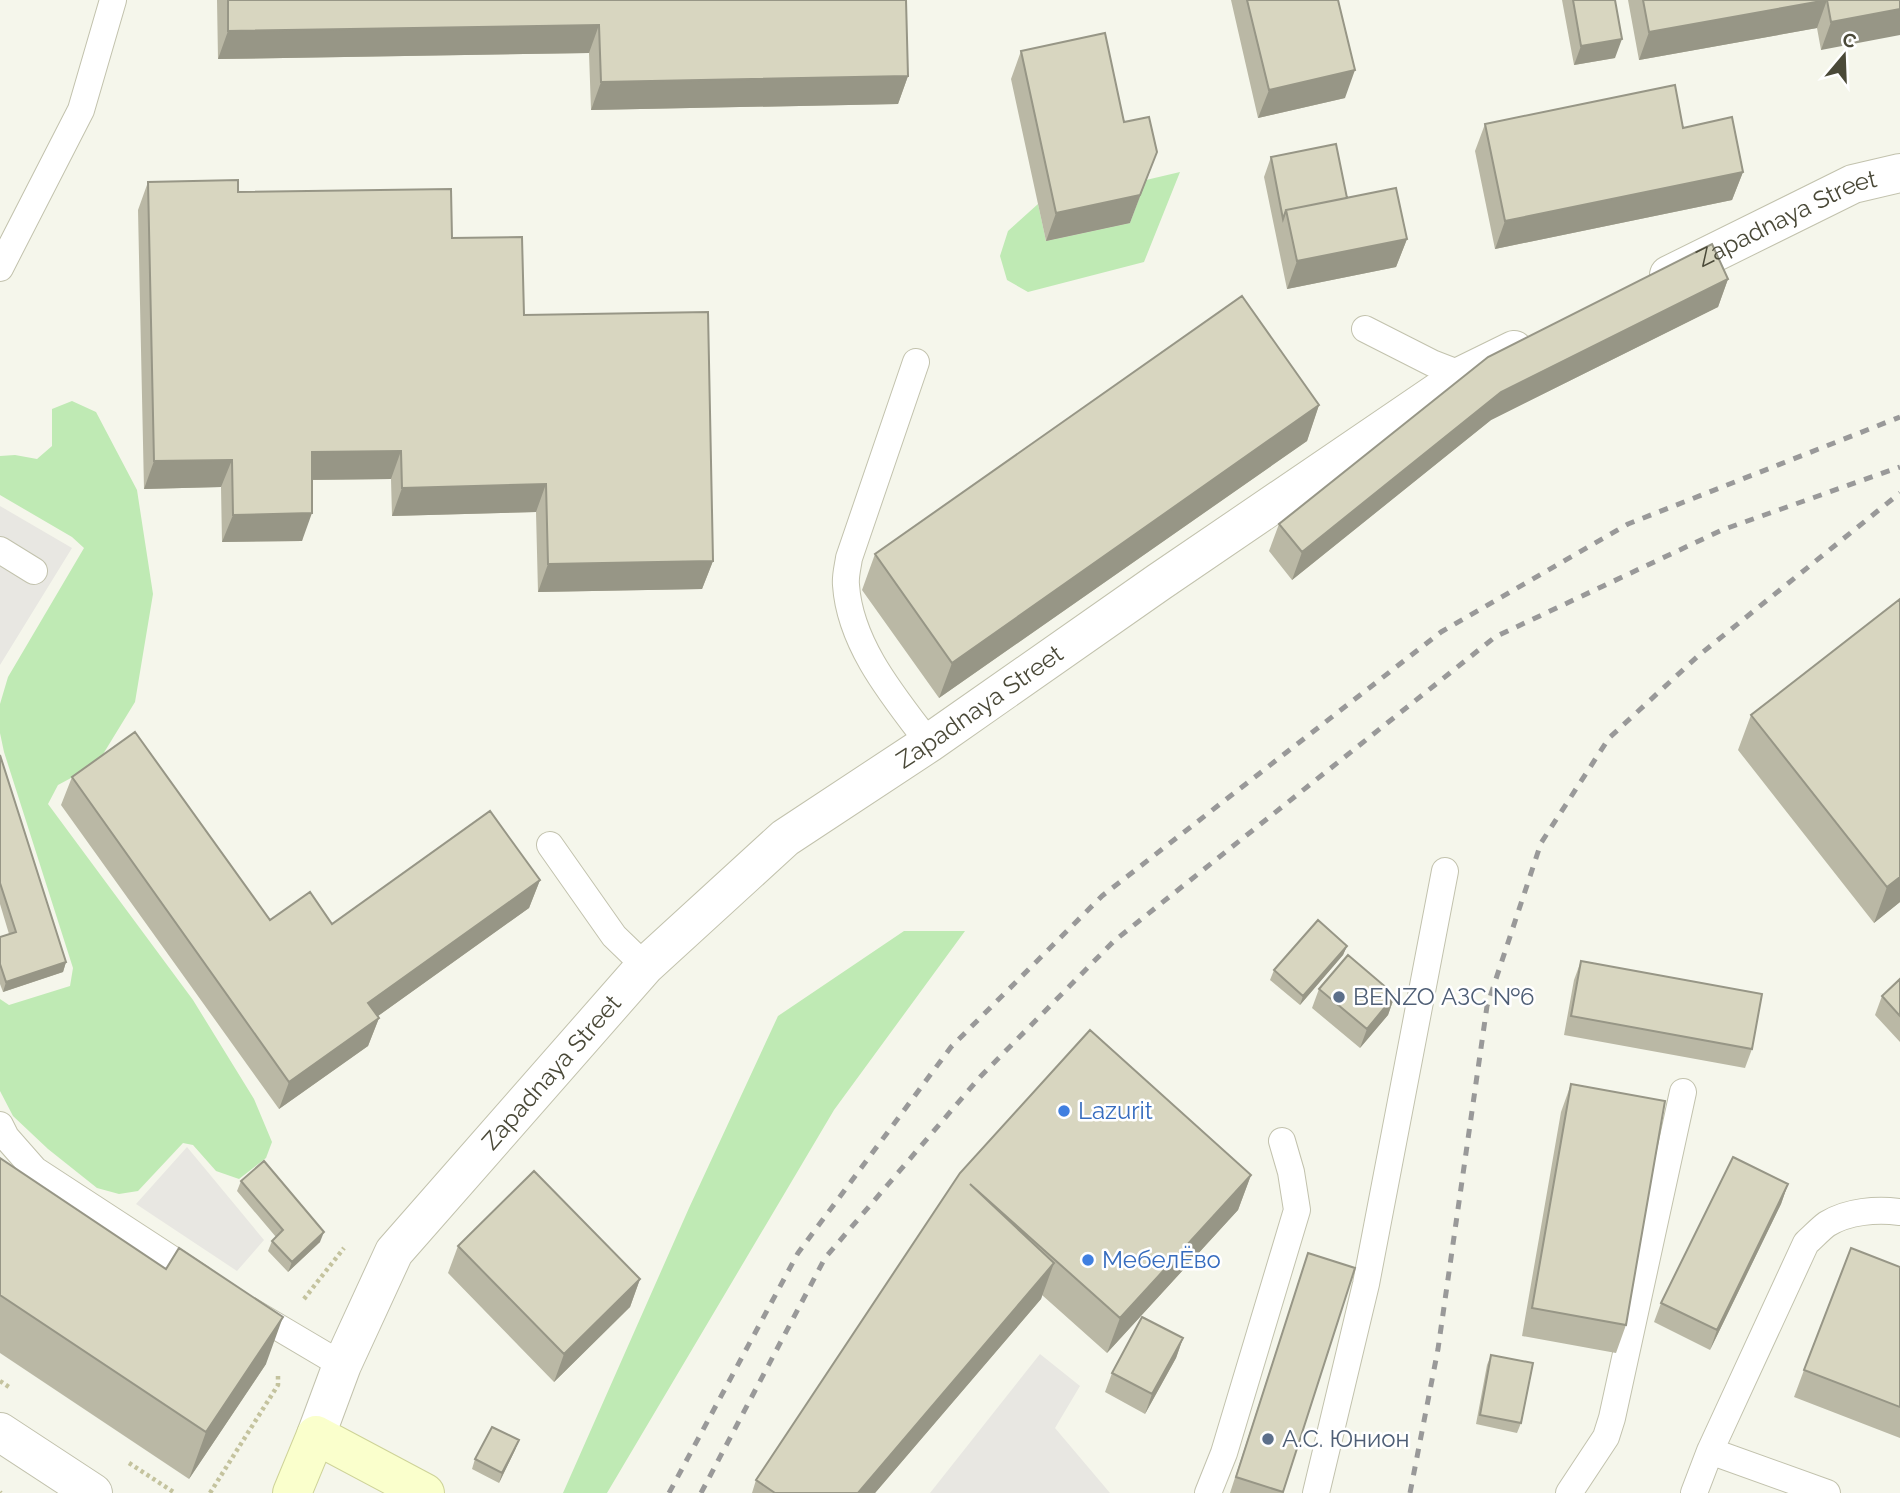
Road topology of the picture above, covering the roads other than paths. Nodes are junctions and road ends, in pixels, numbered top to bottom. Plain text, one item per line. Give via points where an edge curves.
1 (113, 0) edge
2 (1900, 173) edge
3 (0, 268) edge
4 (1634, 292) edge
5 (1366, 330) dead end
6 (1549, 333) edge
7 (916, 362) dead end
8 (1463, 375) junction
9 (0, 550) edge
10 (34, 571) dead end
11 (929, 743) junction
12 (550, 845) dead end
13 (1444, 871) dead end
14 (645, 966) junction
15 (1683, 1092) dead end
16 (0, 1125) edge
17 (1282, 1141) dead end
18 (1900, 1212) edge
19 (342, 1365) junction
20 (0, 1432) edge
21 (316, 1435) junction
22 (1710, 1451) junction
23 (93, 1493) edge
24 (292, 1493) edge
25 (425, 1493) edge
26 (1208, 1493) edge
27 (1316, 1493) edge
28 (1569, 1493) edge
29 (1695, 1493) edge
30 (1827, 1493) edge

1 - 3 lane via 81,110
2 - 4 street, Zapadnaya Street via 1853,184
5 - 8 lane
6 - 8 street, Zapadnaya Street
7 - 11 lane via 849,558 846,584 855,629 890,692
8 - 11 street, Zapadnaya Street
9 - 10 lane
11 - 14 street, Zapadnaya Street via 785,838
12 - 14 lane via 614,936
13 - 27 lane via 1366,1284
14 - 19 street, Zapadnaya Street via 394,1252
15 - 28 lane via 1612,1418 1606,1437
16 - 19 lane via 35,1170 279,1330
17 - 26 lane via 1297,1210
18 - 22 lane via 1850,1214 1827,1224 1806,1243
19 - 21 street, Zapadnaya Street
20 - 23 street
21 - 24 main road, Zapadnaya Street
21 - 25 main road
22 - 29 lane
22 - 30 lane

